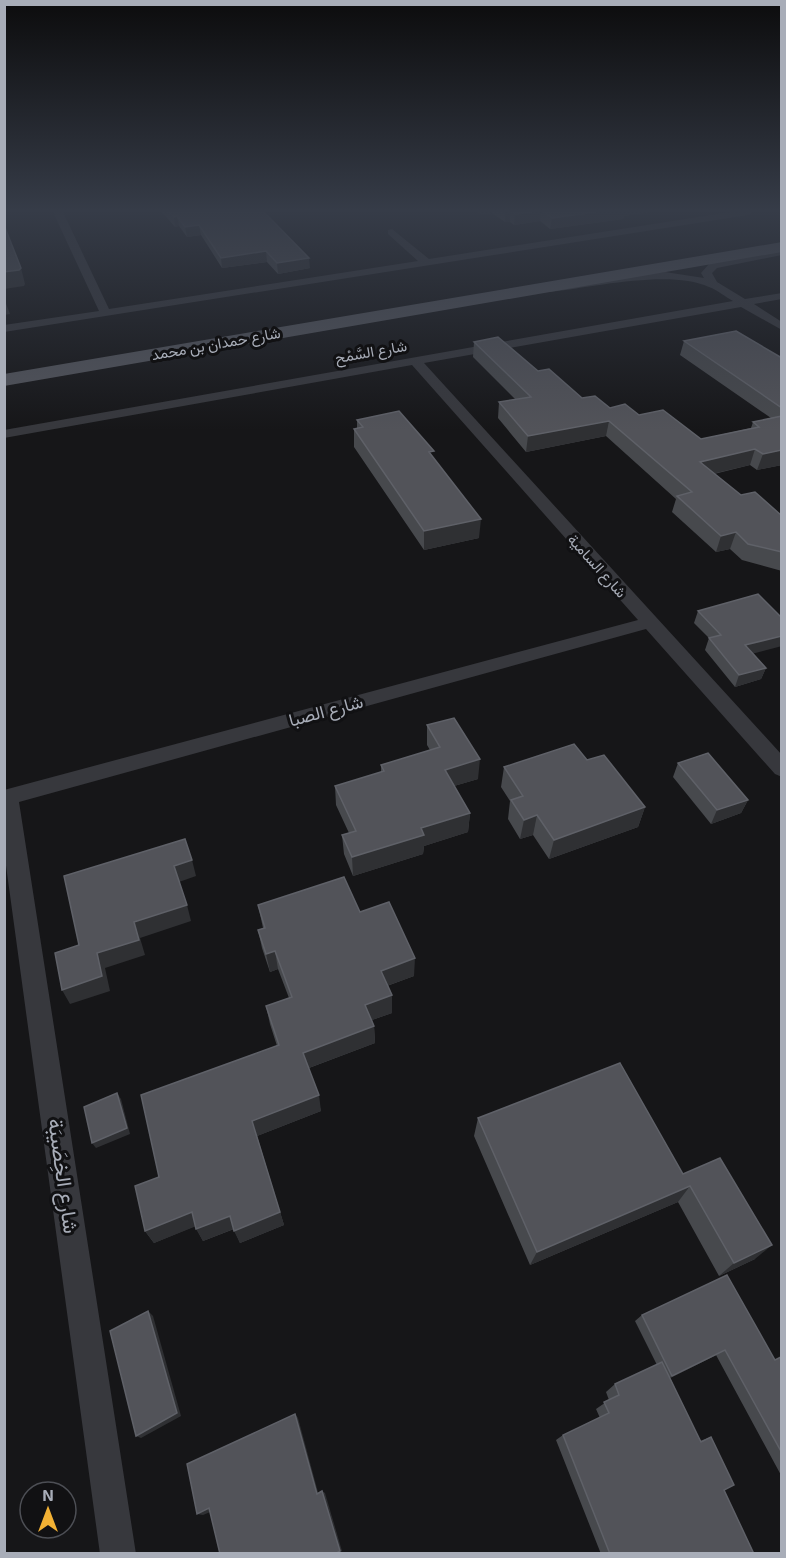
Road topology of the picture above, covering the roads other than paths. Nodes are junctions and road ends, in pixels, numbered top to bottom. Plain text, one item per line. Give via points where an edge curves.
1 (92, 285) edge
2 (280, 285) edge
3 (562, 285) edge
4 (597, 285) edge
5 (714, 285) edge
6 (525, 291) junction
7 (782, 296) edge
8 (743, 303) junction
9 (105, 312) junction
10 (782, 327) edge
11 (4, 328) edge
12 (415, 361) junction
13 (4, 380) edge
14 (4, 434) edge
15 (648, 623) junction
16 (782, 769) edge
17 (6, 798) edge
18 (118, 1554) edge

1 - 9 street
2 - 9 street
3 - 6 main road, شارع حمدان بن محمد
4 - 6 street
5 - 8 street
6 - 13 main road, شارع حمدان بن محمد
7 - 8 street, شارع السَّمْح
8 - 10 street
8 - 12 street, شارع السَّمْح
9 - 11 street
12 - 14 street, شارع السَّمْح
12 - 15 street, شارع السامية
15 - 16 street, شارع السامية
15 - 17 street, شارع الصبا
17 - 18 street, شارع الخِصَيبَة

